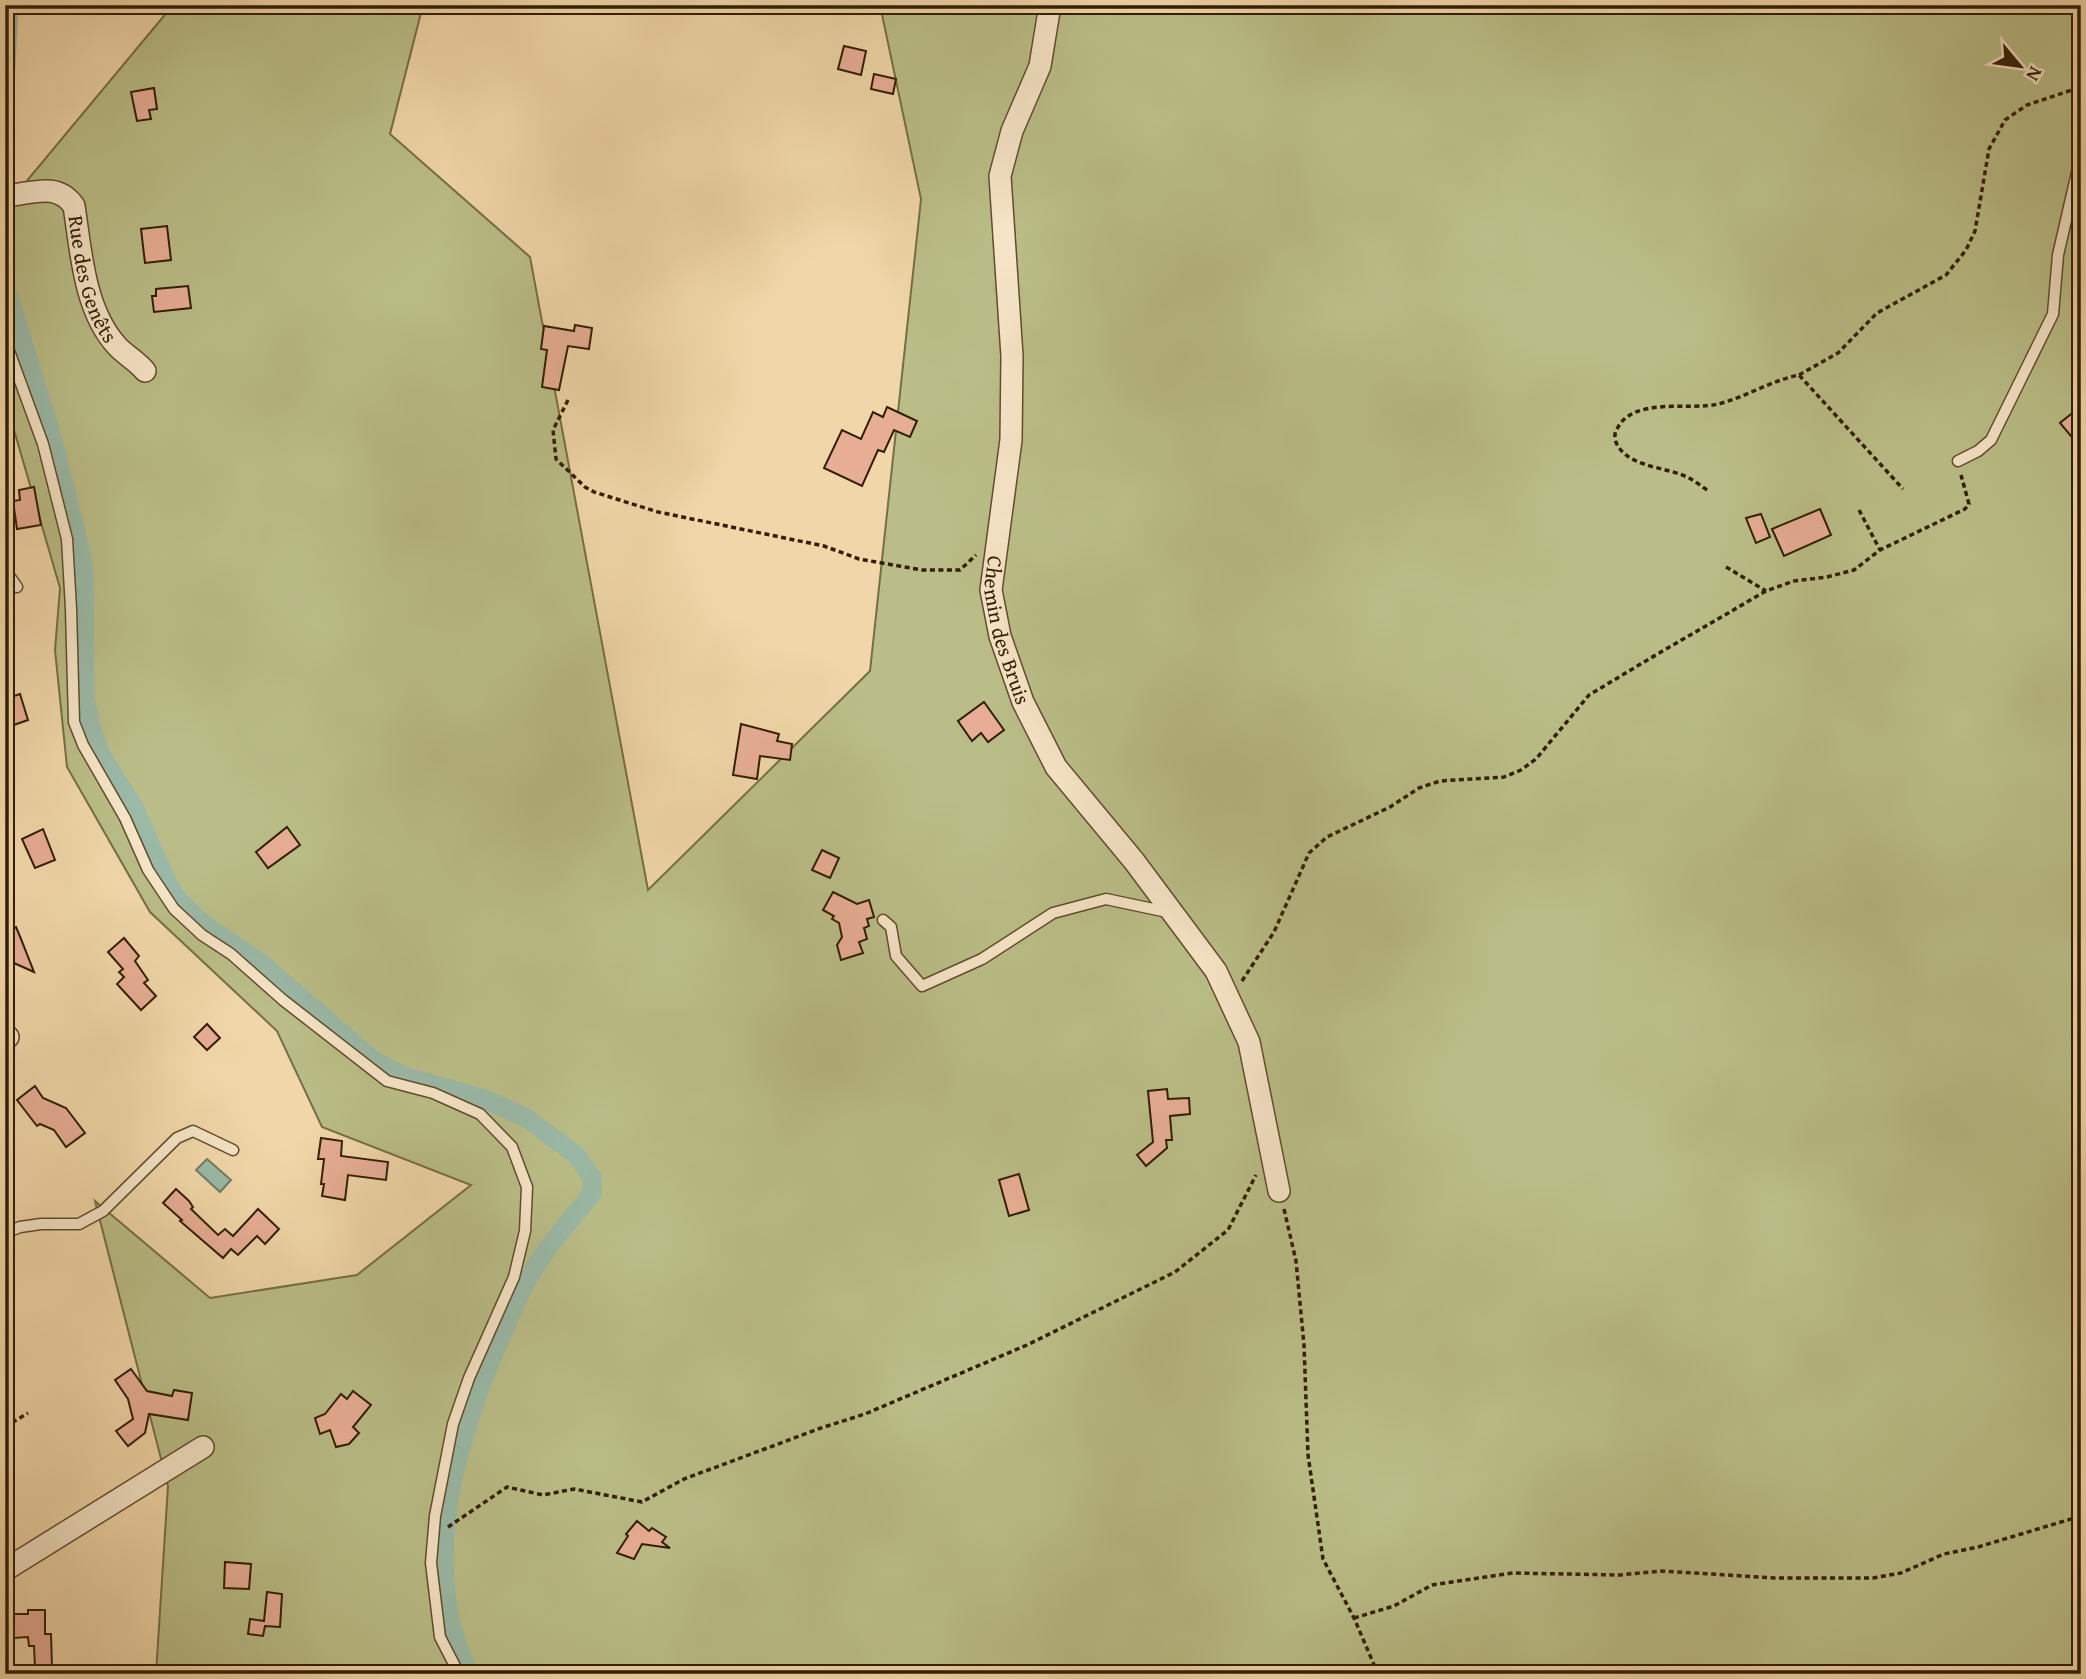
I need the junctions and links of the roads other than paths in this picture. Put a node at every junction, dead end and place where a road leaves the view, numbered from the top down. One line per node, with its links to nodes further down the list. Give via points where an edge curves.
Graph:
1 (1050, 5): 9 (street, Chemin des Bruis, via 1040,66 1012,131 999,176 1012,356 1011,440 991,590 1000,636 1023,702 1056,767)
2 (2081, 155): 6 (lane, via 2058,255 2053,314 1991,440)
3 (7, 196): 5 (street, Rue des Genêts, via 49,191 67,196 74,206 98,317 117,346)
4 (5, 340): 16 (lane, via 43,444 67,539 74,722 148,870 174,909 202,935 387,1081 433,1093 480,1114 512,1147 527,1187 525,1231 514,1277 468,1378 435,1516 431,1563 440,1637)
5 (145, 371)
6 (1958, 461)
7 (5, 570): 8 (lane)
8 (17, 587)
9 (1175, 914): 10 (lane, via 1106,899 1053,913 982,959 922,986 896,956 891,927); 12 (street, Chemin des Bruis, via 1216,971 1249,1042)
10 (883, 920)
11 (233, 1150): 13 (lane, via 193,1131 177,1138 103,1211 79,1224 41,1224)
12 (1279, 1191)
13 (5, 1233)
14 (203, 1447): 15 (street)
15 (5, 1570)
16 (459, 1674)

